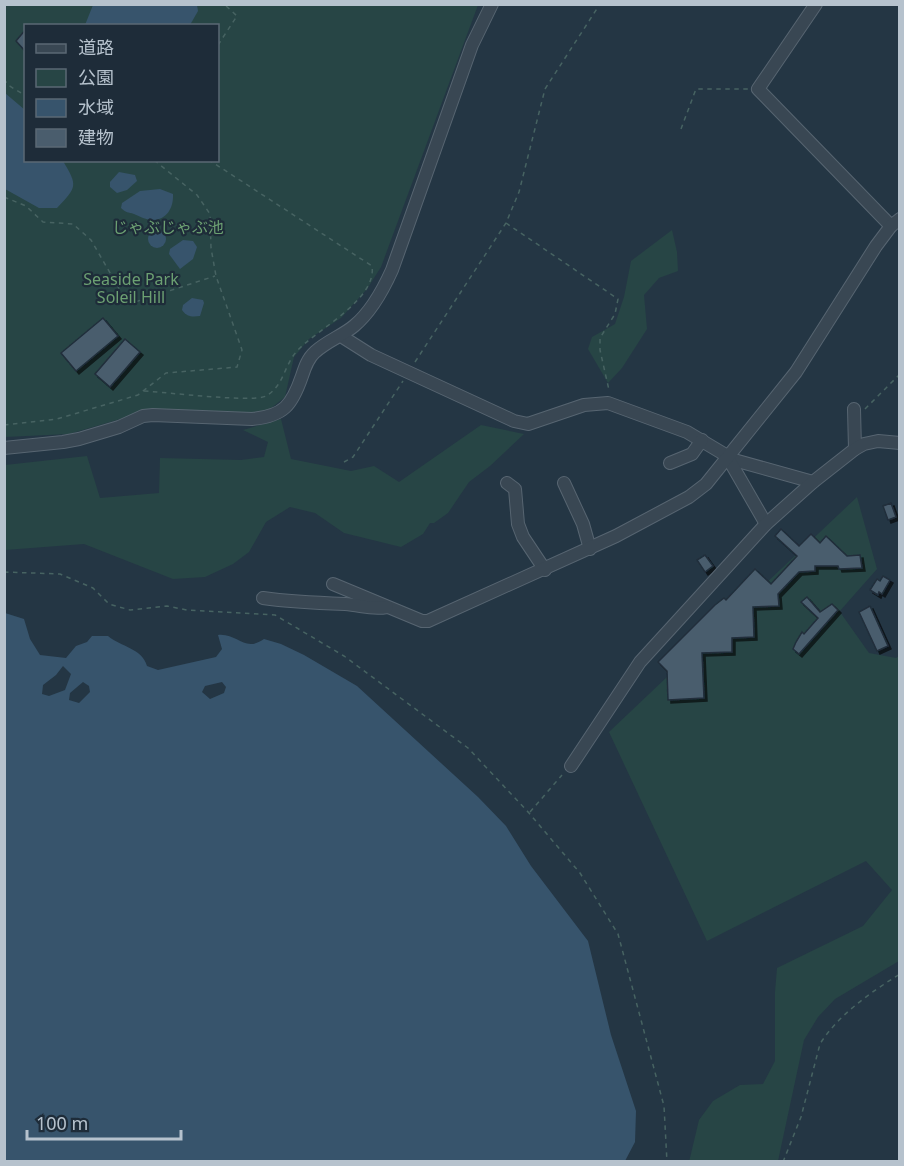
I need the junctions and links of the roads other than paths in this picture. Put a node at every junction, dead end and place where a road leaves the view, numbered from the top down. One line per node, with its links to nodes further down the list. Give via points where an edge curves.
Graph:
1 (492, 4): 4 (street, via 472,45 386,284 355,325)
2 (816, 4): 3 (street, via 758,89)
3 (895, 222): 10 (street, via 870,254 796,372)
4 (341, 336): 6 (street, via 408,373 514,420 528,424 584,405 608,403); 8 (street, via 315,352 292,401 267,418 143,416 79,439)
5 (855, 415): 9 (street)
6 (702, 440): 10 (street); 11 (street, via 692,454)
7 (900, 443): 9 (street, via 878,441)
8 (4, 448)
9 (855, 449): 12 (street)
10 (728, 458): 12 (street); 15 (street); 16 (street, via 689,497)
11 (670, 463)
12 (813, 482): 15 (street)
13 (507, 483): 17 (street, via 515,489 518,524)
14 (564, 483): 16 (street)
15 (766, 524): 21 (street, via 640,662)
16 (590, 549): 17 (street)
17 (545, 570): 20 (street, via 428,621)
18 (333, 584): 20 (street)
19 (264, 598): 20 (street, via 373,609)
20 (388, 607)
21 (571, 766)

